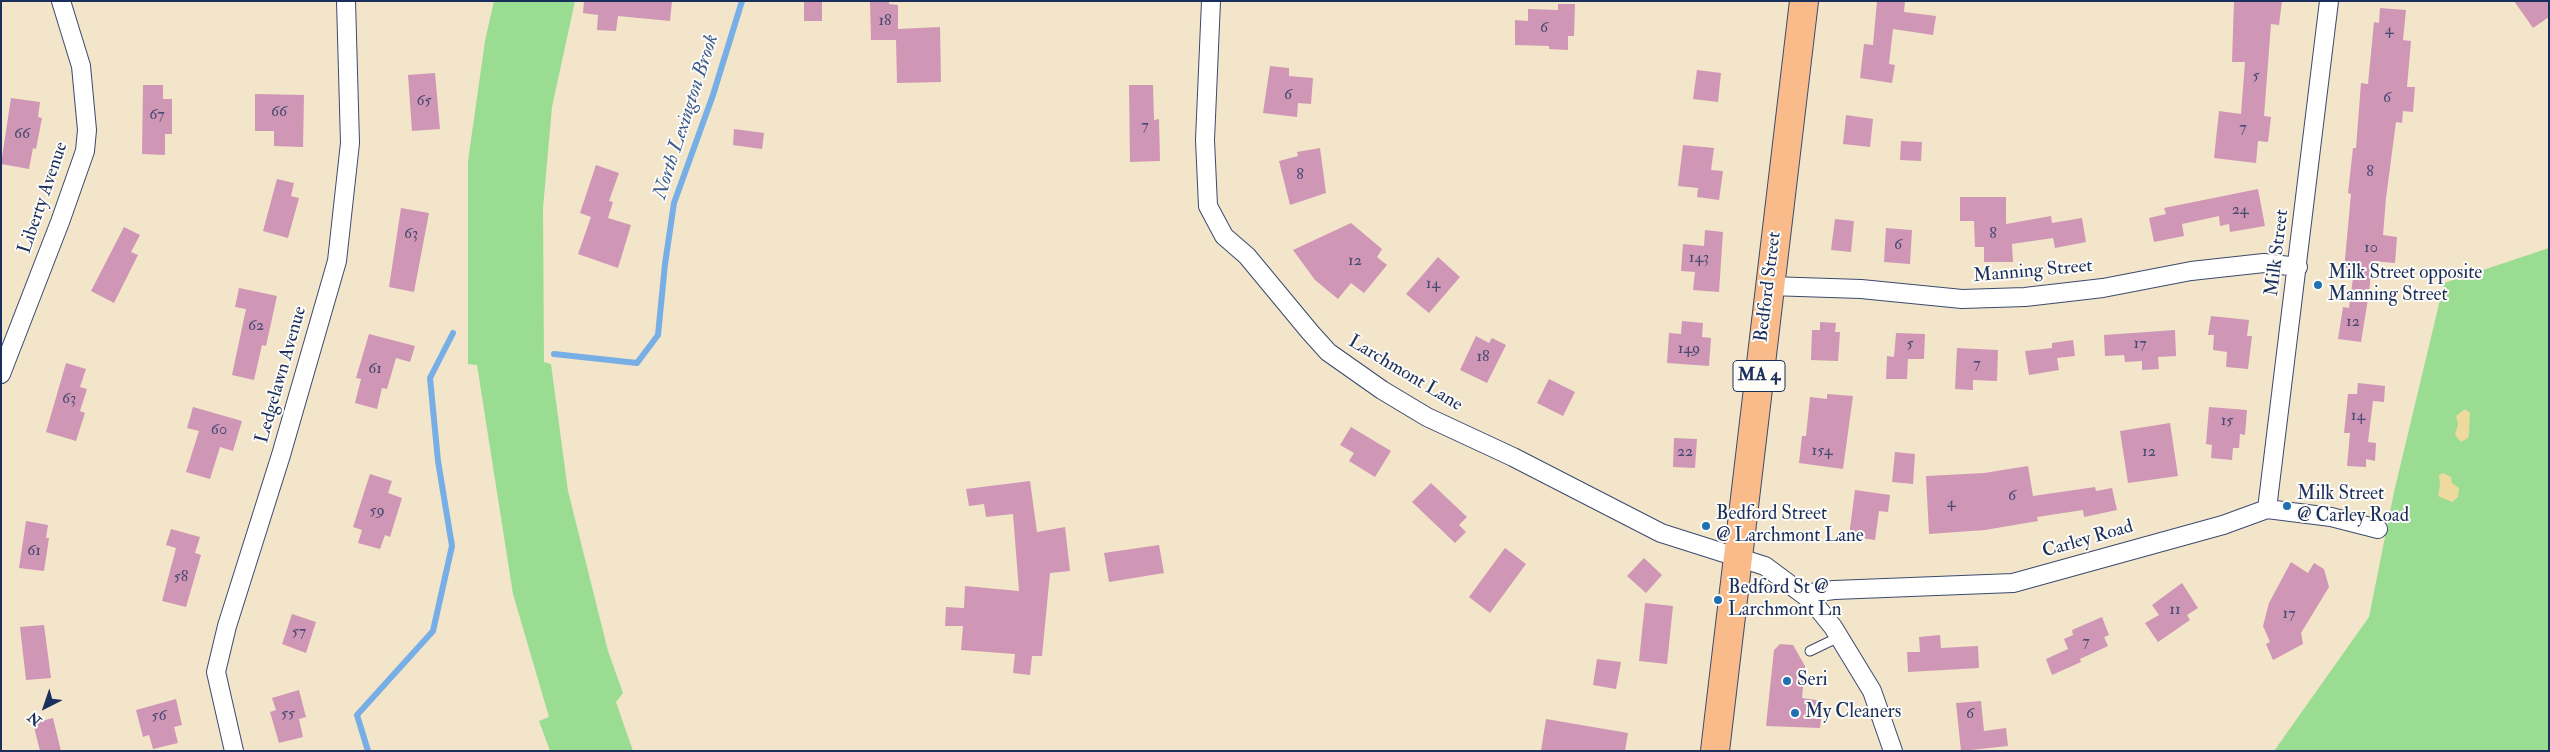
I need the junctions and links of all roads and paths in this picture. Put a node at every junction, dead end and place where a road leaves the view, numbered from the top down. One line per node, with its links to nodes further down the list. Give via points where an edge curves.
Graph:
1 (61, 1): 8 (street, Liberty Avenue, via 83,81 87,130 85,151)
2 (346, 1): 15 (street, Ledgelawn Avenue, via 350,143 337,261 216,672)
3 (1211, 1): 11 (street, Larchmont Lane, via 1205,140 1208,206 1224,236 1246,256 1328,352 1427,417 1661,533)
4 (1804, 1): 7 (main road, Bedford Street / MA 4)
5 (2329, 1): 6 (street, Milk Street)
6 (2298, 267): 7 (street, Manning Street, via 2264,262 2191,271 2103,288 2015,298 1962,299 1861,289); 9 (street, Milk Street)
7 (1769, 286): 11 (main road, Bedford Street / MA 4)
8 (1, 374)
9 (2268, 509): 10 (street, Carley Road, via 2331,517); 12 (street, Carley Road, via 2223,525 2013,583)
10 (2378, 529)
11 (1737, 556): 12 (street, Larchmont Lane, via 1765,566); 16 (main road, Bedford Street / MA 4)
12 (1803, 594): 13 (street, Larchmont Lane)
13 (1839, 637): 14 (lane); 17 (street, Larchmont Lane, via 1872,691)
14 (1810, 651)
15 (234, 751)
16 (1715, 751)
17 (1893, 751)

